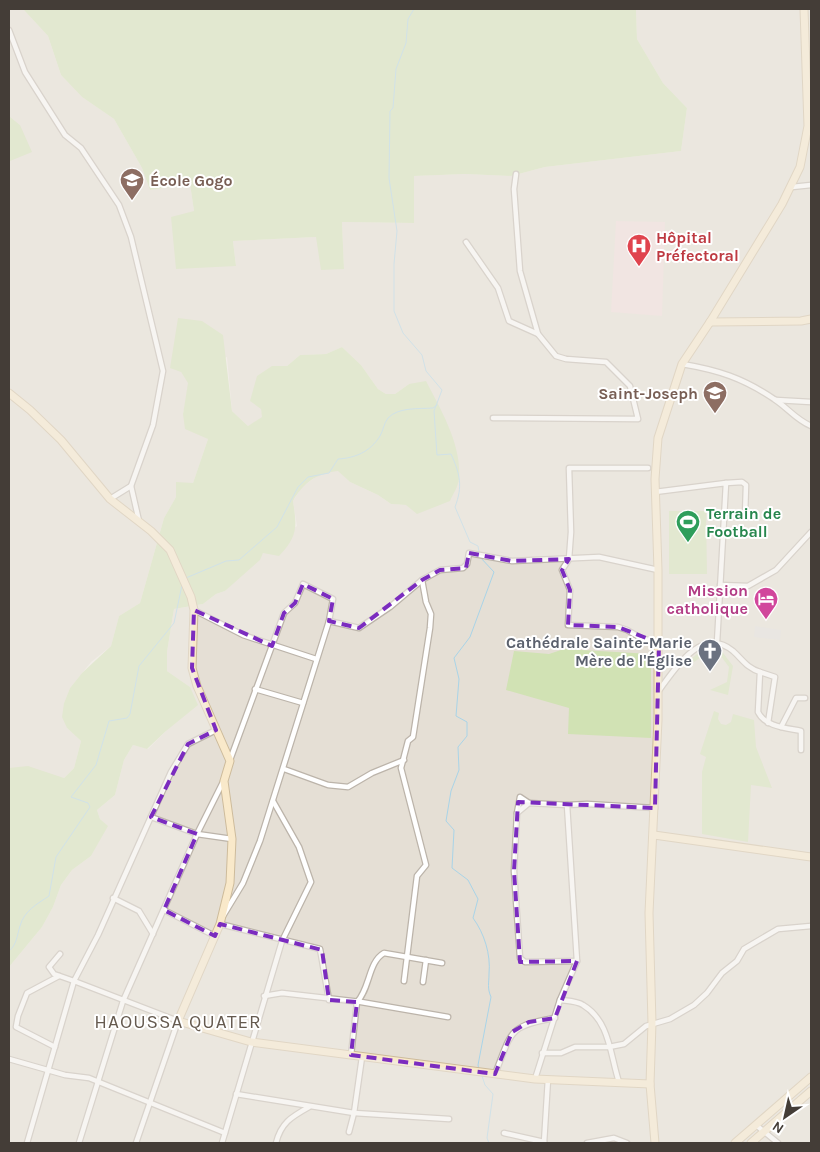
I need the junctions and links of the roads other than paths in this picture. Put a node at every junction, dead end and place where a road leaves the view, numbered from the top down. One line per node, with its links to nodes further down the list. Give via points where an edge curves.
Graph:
1 (804, 9): 5 (street, via 807,140)
2 (9, 30): 18 (street, via 25,72 65,135 81,148 119,205 131,237 163,371 153,424)
3 (516, 174): 9 (street, via 514,189 520,271)
4 (811, 185): 5 (street)
5 (792, 187): 8 (street)
6 (466, 242): 9 (street, via 498,288 509,321)
7 (811, 319): 8 (street)
8 (710, 322): 10 (street)
9 (538, 334): 14 (street, via 556,356 606,362 630,386 638,419)
10 (682, 364): 12 (street, via 736,377); 19 (street, via 658,438)
11 (9, 393): 20 (street, via 61,440)
12 (776, 400): 13 (street); 15 (street, via 797,420)
13 (811, 402)
14 (493, 418)
15 (811, 426)
16 (648, 468): 24 (street, via 569,468)
17 (726, 483): 19 (street); 21 (street, via 742,482 746,486); 27 (street)
18 (131, 486): 20 (street); 22 (street)
19 (655, 492): 25 (street)
20 (110, 499): 22 (street)
21 (745, 516)
22 (139, 522): 28 (street, via 170,550)
23 (811, 532): 27 (street, via 776,570 748,586)
24 (569, 559): 25 (street, via 599,558); 26 (street, via 512,561 469,554 463,568 440,570); 30 (street, via 562,570 570,590 568,625 618,627)
25 (658, 570): 30 (street)
26 (422, 580): 29 (street, via 359,628); 43 (street, via 431,614 430,628 413,737 408,741)
27 (720, 585): 31 (street)
28 (194, 610): 32 (street); 41 (street, via 192,668)
29 (329, 621): 32 (street, via 333,599 303,584 295,603 284,613); 33 (street)
30 (659, 643): 36 (street)
31 (717, 643): 34 (street, via 732,650 750,669); 36 (street, via 694,649)
32 (272, 646): 33 (street); 35 (street)
33 (316, 659): 38 (street)
34 (760, 672): 39 (street, via 758,712); 39 (street, via 775,677)
35 (255, 689): 38 (street); 44 (street)
36 (658, 692): 50 (street)
37 (805, 698): 40 (street, via 796,698)
38 (303, 702): 45 (street)
39 (768, 723): 40 (street)
40 (781, 727): 42 (street, via 801,731)
41 (216, 730): 44 (street); 52 (street, via 188,744 171,772)
42 (801, 750)
43 (404, 760): 45 (street, via 348,787 328,785); 67 (street, via 401,768 426,865 417,876)
44 (230, 761): 46 (street)
45 (284, 768): 47 (street)
46 (224, 781): 53 (street); 55 (street)
47 (273, 801): 58 (street); 65 (street, via 299,847 311,882)
48 (529, 803): 49 (street); 51 (street); 51 (street, via 520,797)
49 (567, 805): 50 (street); 69 (street)
50 (655, 808): 54 (street)
51 (517, 813): 69 (street, via 514,871 520,958 525,962)
52 (151, 817): 53 (street); 59 (street)
53 (197, 834): 55 (street); 60 (street)
54 (654, 835): 56 (street); 83 (street, via 649,913)
55 (232, 839): 57 (street)
56 (811, 857)
57 (231, 879): 58 (street); 61 (street)
58 (243, 884): 61 (street)
59 (113, 898): 63 (street, via 139,911); 73 (street)
60 (164, 910): 63 (street); 64 (street)
61 (222, 921): 64 (street); 65 (street)
62 (811, 926): 83 (street, via 778,929 744,949 737,961 722,972 694,1005 670,1019)
63 (152, 934): 78 (street)
64 (215, 936): 82 (street)
65 (282, 941): 75 (street); 76 (street, via 320,949)
66 (60, 954): 71 (street, via 49,968)
67 (407, 956): 68 (street); 72 (street); 79 (street, via 384,953 378,957)
68 (426, 960): 70 (street); 74 (street)
69 (577, 961): 77 (street)
70 (442, 963)
71 (59, 976): 73 (street); 85 (street, via 27,993 16,1027)
72 (404, 981)
73 (74, 982): 78 (street); 85 (street)
74 (423, 982)
75 (264, 996): 76 (street, via 282,993); 84 (street)
76 (329, 1000): 79 (street)
77 (560, 1000): 81 (street); 86 (street, via 582,1004 600,1020)
78 (123, 1001): 82 (street); 97 (street)
79 (358, 1002): 80 (street); 88 (street)
80 (448, 1017)
81 (555, 1018): 87 (street); 92 (street, via 529,1022 512,1032)
82 (178, 1021): 84 (street); 101 (street)
83 (652, 1023): 86 (street, via 624,1044); 98 (street)
84 (251, 1042): 88 (street); 100 (street)
85 (55, 1047): 91 (street)
86 (609, 1047): 87 (street, via 574,1047 561,1054); 96 (street)
87 (542, 1053): 94 (street)
88 (351, 1055): 89 (street)
89 (362, 1056): 92 (street); 103 (street)
90 (9, 1059): 91 (street)
91 (48, 1070): 97 (street); 111 (street)
92 (495, 1074): 94 (street)
93 (811, 1077): 105 (street)
94 (535, 1079): 95 (street)
95 (548, 1079): 96 (street); 110 (street)
96 (619, 1082): 98 (street)
97 (99, 1083): 101 (street); 112 (street)
98 (650, 1084): 118 (street)
99 (811, 1091): 108 (street)
100 (236, 1094): 102 (street); 106 (street)
101 (150, 1102): 106 (street); 113 (street)
102 (309, 1106): 103 (street); 115 (street, via 279,1130)
103 (354, 1113): 104 (street); 107 (street)
104 (449, 1119)
105 (756, 1125): 108 (street); 119 (street)
106 (225, 1132): 114 (street)
107 (348, 1132)
108 (765, 1132): 120 (street); 121 (street)
109 (504, 1133): 110 (street)
110 (544, 1142)
111 (27, 1143)
112 (79, 1143)
113 (136, 1143)
114 (222, 1143)
115 (276, 1143)
116 (587, 1143): 117 (street, via 614,1138)
117 (628, 1143)
118 (655, 1143)
119 (735, 1143)
120 (752, 1143)
121 (778, 1143)

